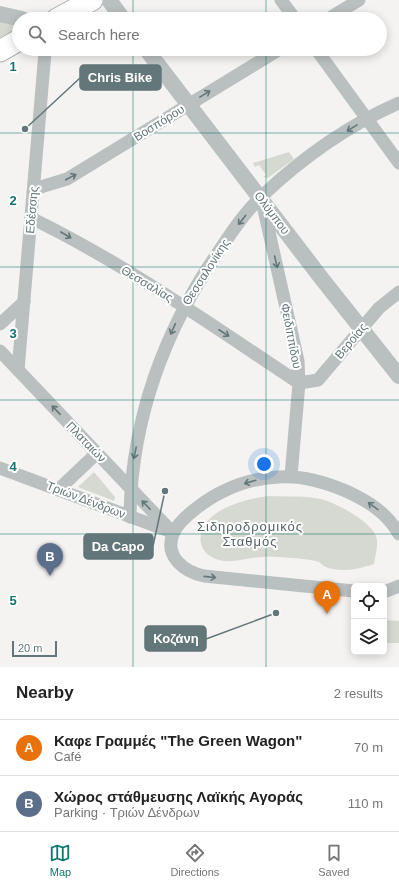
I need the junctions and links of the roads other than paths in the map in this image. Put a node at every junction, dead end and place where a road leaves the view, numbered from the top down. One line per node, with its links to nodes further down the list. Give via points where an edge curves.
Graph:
1 (92, 0): 5 (main road)
2 (109, 0): 6 (street)
3 (281, 0): 7 (street)
4 (359, 0): 8 (street)
5 (70, 12)
6 (118, 12)
7 (290, 12)
8 (339, 12)
9 (0, 14): 10 (street)
10 (12, 17)
11 (12, 44): 12 (main road)
12 (0, 50)
13 (45, 56): 21 (street, Εδέσσης)
14 (151, 56): 18 (street, Ολύμπου)
15 (268, 56): 18 (street, Βοσπόρου, one-way to 15)
16 (321, 56): 19 (street)
17 (399, 103): 19 (street, Θεσσαλονίκης)
18 (189, 104): 21 (street, Βοσπόρου, one-way to 18, via 67,179); 22 (street, Ολύμπου)
19 (367, 119): 20 (street); 22 (street, Θεσσαλονίκης, one-way to 22, via 318,150)
20 (399, 163)
21 (34, 189): 23 (street, Εδέσσης)
22 (261, 197): 26 (street, Θεσσαλονίκης, one-way to 26, via 228,238); 28 (street, Ολύμπου); 32 (street, Φειδιππίδου, one-way to 32, via 293,335)
23 (31, 218): 25 (street, Εδέσσης); 26 (street, Θεσσαλίας, one-way to 26, via 63,234)
24 (399, 292): 28 (street, Βεροίας)
25 (24, 302): 27 (street); 30 (street, Εδέσσης)
26 (184, 307): 32 (street, Θεσσαλίας, one-way to 32); 36 (street, Θεσσαλονίκης, one-way to 36, via 150,387)
27 (0, 324)
28 (362, 328): 31 (street, Ολύμπου); 32 (street, Βεροίας, via 318,380)
29 (0, 352): 30 (street, Πλαταιών)
30 (18, 370): 33 (street, Πλαταιών, one-way to 30)
31 (399, 376)
32 (299, 383): 35 (street, Φειδιππίδου)
33 (96, 453): 36 (street, Πλαταιών); 37 (street)
34 (0, 468): 37 (street, Τριών Δένδρων)
35 (291, 476): 39 (street, one-way to 39, via 255,480 226,489 196,508); 40 (street, one-way to 35, via 384,514 358,496 322,482)
36 (130, 488): 38 (street, Θεσσαλονίκης); 39 (street, Πλαταιών, one-way to 36)
37 (58, 490): 38 (street, Τριών Δένδρων)
38 (130, 517): 39 (street, Τριών Δένδρων)
39 (173, 533): 42 (street, one-way to 42, via 172,553 191,573)
40 (399, 534)
41 (399, 586): 43 (street)
42 (351, 591)
43 (387, 591)

